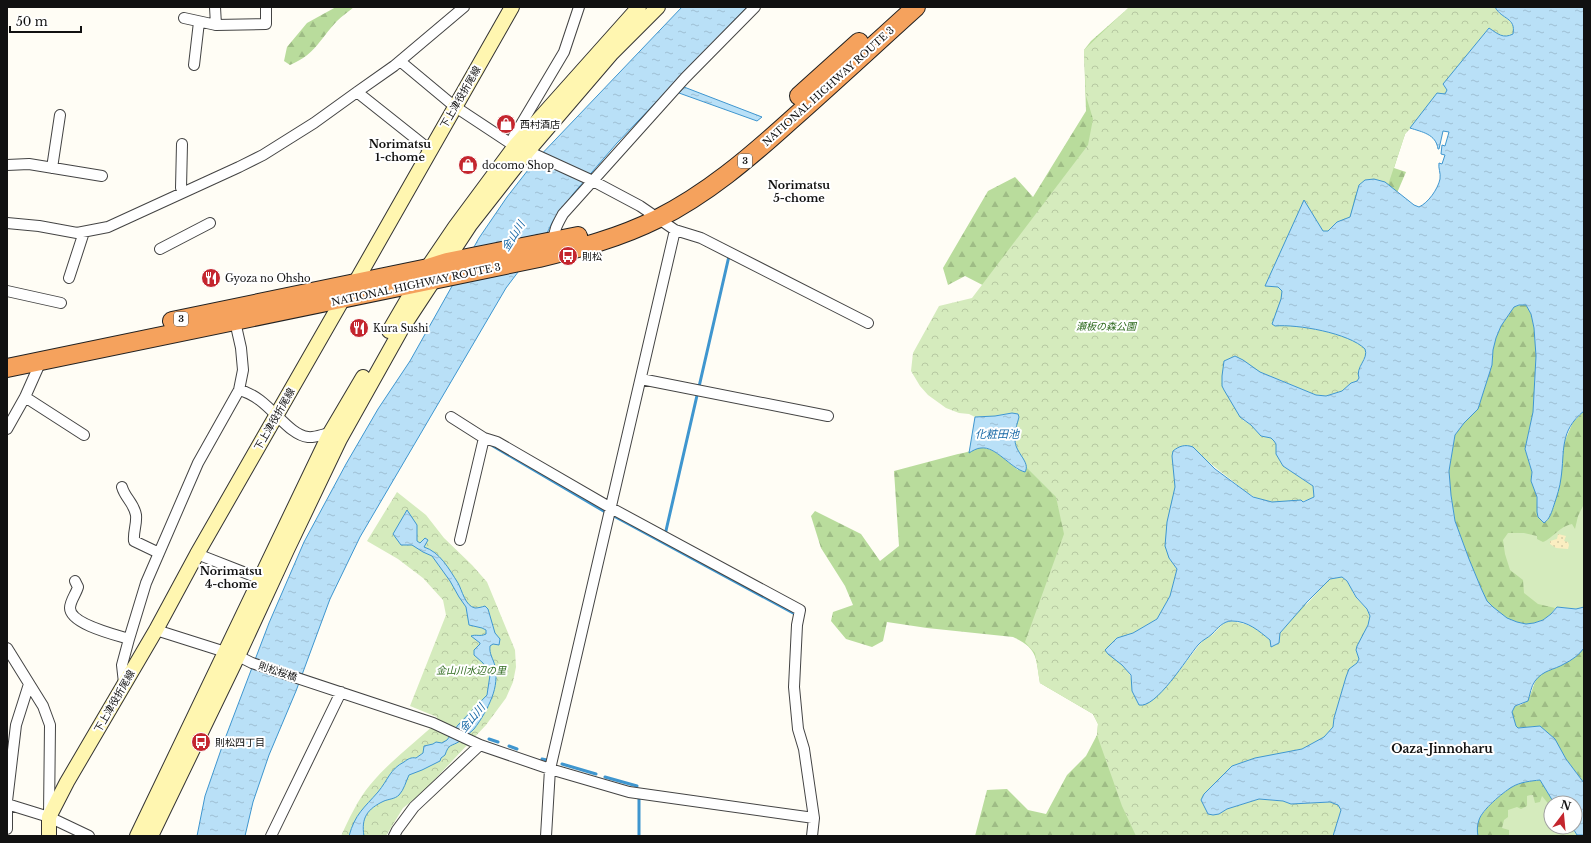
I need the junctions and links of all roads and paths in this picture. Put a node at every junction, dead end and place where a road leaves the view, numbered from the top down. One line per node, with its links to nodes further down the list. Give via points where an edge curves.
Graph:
1 (215, 7): 13 (street)
2 (266, 7): 13 (street, via 266,24)
3 (464, 7): 14 (street)
4 (512, 7): 17 (street, 下上津役折尾線)
5 (579, 7): 20 (street, via 564,52)
6 (639, 7): 20 (street)
7 (658, 7): 20 (street)
8 (755, 7): 25 (street, via 685,78)
9 (898, 7): 27 (highway, NATIONAL HIGHWAY ROUTE 3 / 3, via 748,144)
10 (916, 7): 27 (highway, NATIONAL HIGHWAY ROUTE 3 / 3, via 740,165 700,194)
11 (184, 18): 12 (street)
12 (198, 22): 13 (street); 15 (street)
13 (216, 25)
14 (400, 61): 16 (street); 17 (street)
15 (194, 65)
16 (357, 92): 21 (street); 31 (street, via 314,123 262,155 108,227)
17 (454, 106): 20 (street); 21 (street, 下上津役折尾線)
18 (60, 115): 23 (street)
19 (182, 144): 26 (street)
20 (518, 146): 25 (street); 34 (street, via 470,225); 35 (street, via 455,227)
21 (430, 150): 37 (street, 下上津役折尾線)
22 (7, 164): 23 (street)
23 (52, 168): 24 (street)
24 (102, 176)
25 (593, 181): 27 (street); 32 (street, via 563,214 556,225)
26 (181, 188)
27 (654, 215): 30 (street); 32 (highway, NATIONAL HIGHWAY ROUTE 3 / 3); 34 (highway, NATIONAL HIGHWAY ROUTE 3 / 3, via 622,235 593,245 539,258)
28 (7, 223): 31 (street)
29 (210, 223): 33 (street)
30 (675, 230): 42 (street, via 701,238); 46 (street)
31 (84, 232): 36 (street)
32 (552, 242): 34 (highway, NATIONAL HIGHWAY ROUTE 3 / 3, via 464,259)
33 (160, 249)
34 (451, 268): 35 (highway, NATIONAL HIGHWAY ROUTE 3 / 3)
35 (426, 277): 37 (highway, NATIONAL HIGHWAY ROUTE 3 / 3); 39 (highway, NATIONAL HIGHWAY ROUTE 3 / 3); 53 (street); 66 (street)
36 (69, 278)
37 (355, 283): 39 (street, 下上津役折尾線); 41 (highway, NATIONAL HIGHWAY ROUTE 3 / 3)
38 (7, 290): 40 (street)
39 (343, 299): 41 (highway, NATIONAL HIGHWAY ROUTE 3 / 3); 49 (street, 下上津役折尾線)
40 (61, 303)
41 (234, 315): 43 (highway, NATIONAL HIGHWAY ROUTE 3 / 3); 44 (highway, NATIONAL HIGHWAY ROUTE 3 / 3); 47 (street, via 243,370)
42 (868, 323)
43 (7, 355)
44 (42, 361): 45 (highway, NATIONAL HIGHWAY ROUTE 3 / 3); 48 (street)
45 (7, 368)
46 (641, 379): 50 (street); 57 (street)
47 (239, 390): 49 (street, via 249,392); 59 (street, via 198,463)
48 (25, 397): 52 (street); 54 (street)
49 (276, 414): 53 (street, via 302,435 308,437); 60 (street, 下上津役折尾線)
50 (828, 416)
51 (451, 417): 55 (street)
52 (7, 429)
53 (330, 433): 61 (street)
54 (84, 435)
55 (484, 438): 57 (street, via 497,442); 58 (street)
56 (122, 487): 59 (street, via 132,502 136,515 134,541)
57 (611, 508): 71 (street); 76 (street, via 800,610 794,687 798,729 804,749)
58 (460, 540)
59 (159, 553): 64 (street, via 146,583)
60 (197, 554): 61 (street); 63 (street, 下上津役折尾線)
61 (260, 579): 66 (street)
62 (75, 581): 64 (street, via 78,587 70,608 72,614 89,627)
63 (156, 630): 66 (street, 則松桜橋); 67 (street, 下上津役折尾線)
64 (129, 639): 67 (street, via 122,665)
65 (7, 648): 68 (street)
66 (232, 654): 69 (street, 則松桜橋); 80 (street); 81 (street)
67 (124, 683): 75 (street, 下上津役折尾線)
68 (29, 684): 72 (street, via 16,725); 75 (street, via 43,706 50,725)
69 (341, 692): 70 (street, 則松桜橋, via 437,725); 82 (street)
70 (480, 745): 71 (street, 則松桜橋); 83 (street, via 414,807)
71 (550, 769): 76 (street, 則松桜橋, via 630,792); 84 (street)
72 (7, 801)
73 (7, 804): 75 (street)
74 (7, 810): 77 (street)
75 (49, 817): 78 (street, 下上津役折尾線); 79 (street)
76 (814, 818): 85 (street)
77 (7, 829)
78 (49, 836)
79 (89, 836)
80 (137, 836)
81 (151, 836)
82 (271, 836)
83 (394, 836)
84 (546, 836)
85 (812, 836)

